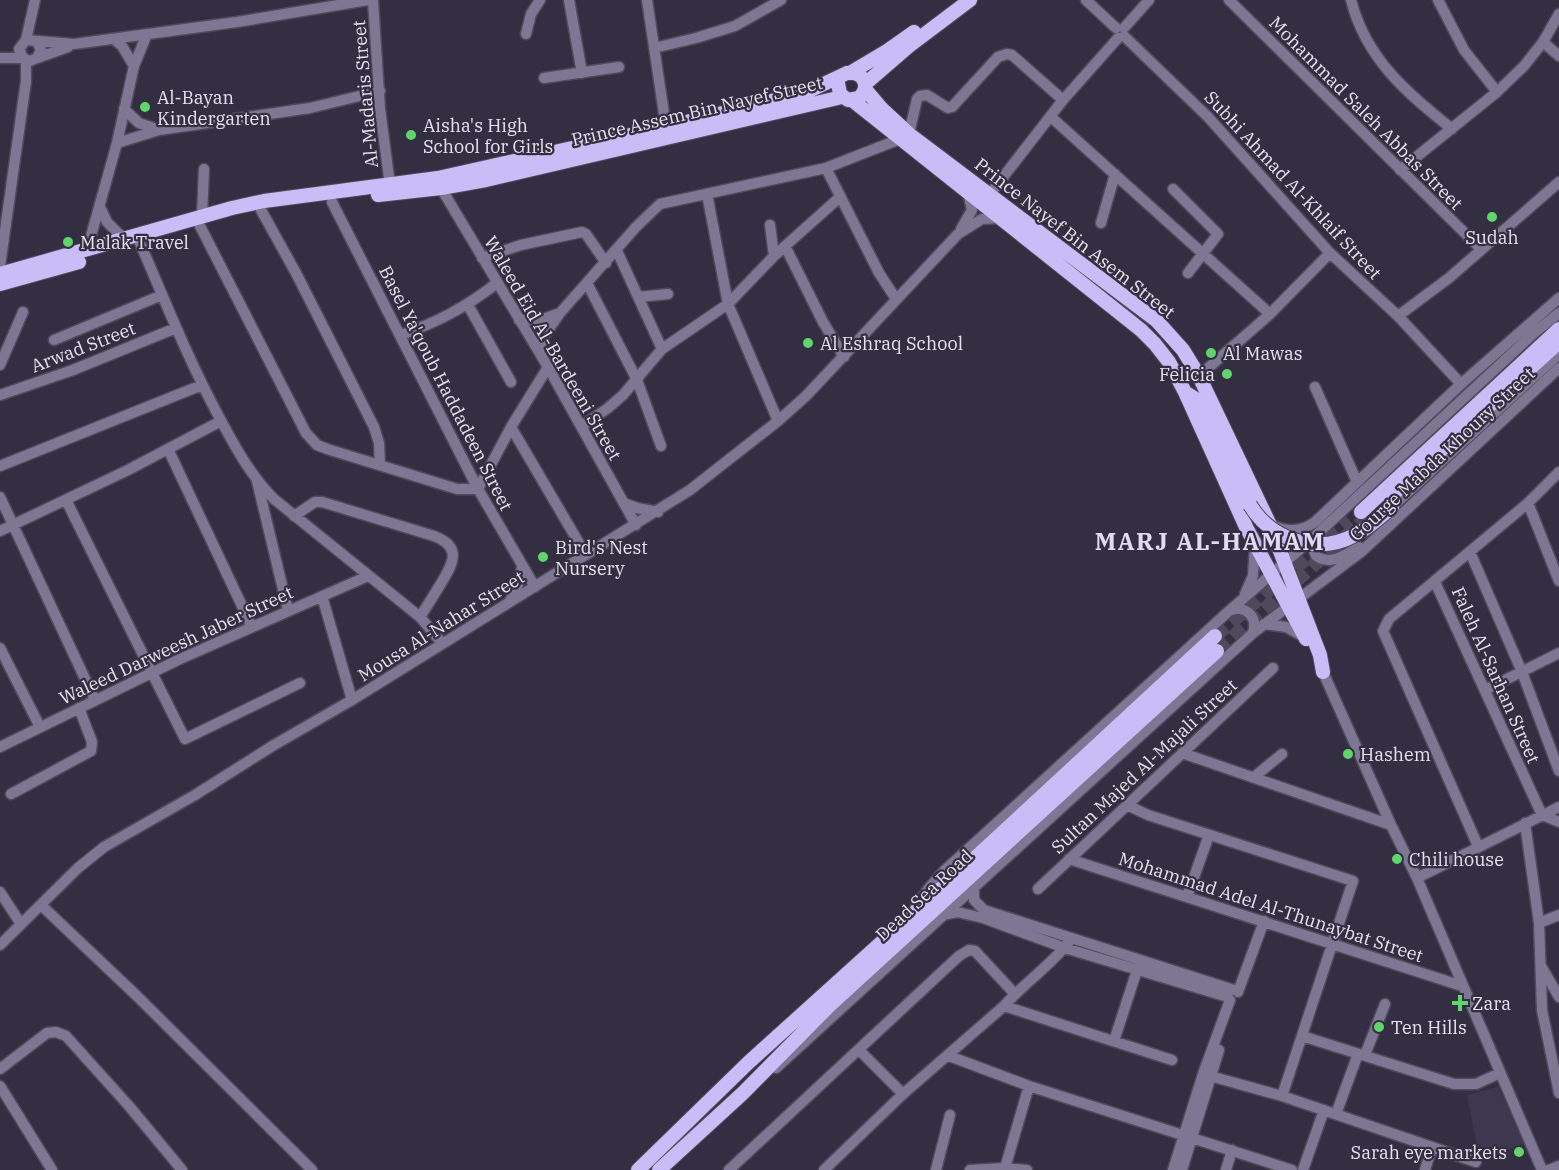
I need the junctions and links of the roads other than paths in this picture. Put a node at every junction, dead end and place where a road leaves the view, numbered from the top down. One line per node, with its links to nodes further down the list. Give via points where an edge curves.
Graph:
1 (368, 0): 17 (street)
2 (373, 0): 33 (street, Al-Madaris Street)
3 (540, 0): 18 (street)
4 (569, 0): 29 (street)
5 (647, 0): 23 (street)
6 (781, 0): 23 (street, via 735,26)
7 (956, 0): 31 (main road, Prince Assem Bin Nayef Street)
8 (970, 0): 32 (main road, via 909,46)
9 (1086, 0): 16 (street, Subhi Ahmad Al-Khlaif Street)
10 (1149, 0): 16 (street)
11 (1229, 0): 45 (street, Mohammad Saleh Abbas Street)
12 (1351, 0): 39 (street, via 1368,42 1397,82)
13 (1438, 0): 34 (street, via 1464,50)
14 (35, 4): 20 (street)
15 (1559, 14): 21 (street)
16 (1120, 32): 35 (street); 71 (street, Subhi Ahmad Al-Khlaif Street, via 1228,139)
17 (147, 34): 19 (street); 27 (street)
18 (525, 34)
19 (114, 39): 22 (street); 27 (street)
20 (29, 42): 22 (street); 24 (street); 26 (street, via 41,50); 26 (street, via 19,52)
21 (1543, 42): 25 (street); 34 (street)
22 (74, 44): 26 (street)
23 (654, 48): 38 (street)
24 (0, 56): 26 (street)
25 (1559, 56)
26 (31, 59): 62 (street)
27 (134, 66): 36 (street)
28 (619, 67): 29 (street)
29 (582, 73): 30 (street)
30 (544, 78)
31 (844, 86): 32 (main road, Prince Nayef Bin Asem Street, via 861,76); 32 (main road, via 861,97); 38 (main road, Prince Assem Bin Nayef Street, via 811,90); 41 (main road, Prince Nayef Bin Asem Street); 49 (main road, Prince Assem Bin Nayef Street, via 830,98)
32 (865, 86): 41 (main road, Prince Nayef Bin Asem Street)
33 (380, 91): 40 (street, via 310,108); 48 (street, Al-Madaris Street)
34 (1497, 92): 39 (street)
35 (1063, 100): 37 (street); 41 (street, via 1012,55 1003,54 952,107 927,95 920,96)
36 (124, 109): 40 (street, via 139,123); 42 (street)
37 (1051, 117): 46 (street); 53 (street)
38 (666, 127): 48 (main road, Prince Assem Bin Nayef Street, via 438,178)
39 (1452, 129): 45 (street)
40 (159, 130): 42 (street)
41 (904, 136): 43 (street); 51 (main road, Prince Nayef Bin Asem Street); 53 (main road, Prince Nayef Bin Asem Street)
42 (117, 143): 56 (street)
43 (826, 168): 52 (street); 54 (street)
44 (204, 169): 59 (street)
45 (1400, 170): 67 (street, Mohammad Saleh Abbas Street)
46 (1115, 174): 60 (street); 70 (street)
47 (1559, 182): 67 (street)
48 (390, 184): 59 (main road, Prince Assem Bin Nayef Street, via 264,201)
49 (441, 188): 55 (main road, Prince Assem Bin Nayef Street); 73 (street, Waleed Eid Al-Bardeeni Street)
50 (1173, 189): 70 (street, via 1218,234)
51 (968, 192): 58 (main road, Prince Nayef Bin Asem Street); 63 (street, Mousa Al-Nahar Street, via 972,210)
52 (707, 194): 69 (street, via 660,204); 86 (street)
53 (990, 194): 108 (main road, Prince Nayef Bin Asem Street, via 1157,321 1183,350)
54 (840, 197): 66 (street); 85 (street)
55 (332, 202): 57 (main road, Prince Assem Bin Nayef Street); 97 (street, Basel Ya'qoub Haddadeen Street)
56 (100, 207): 64 (street, via 107,222); 68 (street)
57 (261, 210): 59 (main road, Prince Assem Bin Nayef Street); 122 (street, via 374,427)
58 (1001, 218): 63 (street, Mousa Al-Nahar Street, via 982,219); 114 (main road, Prince Nayef Bin Asem Street, via 1141,330 1169,362)
59 (200, 220): 64 (main road, Prince Assem Bin Nayef Street); 65 (main road, Prince Assem Bin Nayef Street); 122 (street, via 310,439 327,449)
60 (1101, 223)
61 (770, 225): 72 (street)
62 (3, 230): 75 (street)
63 (958, 234): 85 (street, Mousa Al-Nahar Street)
64 (124, 238): 68 (main road, Prince Assem Bin Nayef Street)
65 (140, 243): 80 (main road, Prince Assem Bin Nayef Street); 82 (street)
66 (785, 246): 72 (street); 103 (street)
67 (1481, 249): 93 (street)
68 (87, 250): 77 (main road, Prince Assem Bin Nayef Street)
69 (616, 251): 74 (street); 83 (street)
70 (1204, 253): 76 (street); 92 (street)
71 (1330, 253): 92 (street); 93 (street, Subhi Ahmad Al-Khlaif Street)
72 (774, 256): 86 (street)
73 (482, 258): 74 (street, via 520,245 582,232); 78 (street, Waleed Eid Al-Bardeeni Street)
74 (606, 263): 79 (street)
75 (0, 266)
76 (1188, 273)
77 (0, 274)
78 (497, 283): 87 (street); 94 (street, Waleed Eid Al-Bardeeni Street)
79 (587, 283): 90 (street); 109 (street)
80 (0, 284)
81 (668, 294): 83 (street)
82 (162, 295): 95 (street); 98 (street)
83 (639, 297): 100 (street)
84 (1559, 298): 88 (street)
85 (896, 299): 103 (street, Mousa Al-Nahar Street)
86 (728, 304): 100 (street); 117 (street)
87 (468, 305): 97 (street, via 432,325); 110 (street)
88 (1544, 311): 105 (street); 111 (street)
89 (23, 312): 104 (street)
90 (560, 313): 94 (street, via 543,320); 101 (street, via 544,336)
91 (1559, 313): 105 (street)
92 (1270, 314): 108 (street)
93 (1398, 316): 111 (street, Subhi Ahmad Al-Khlaif Street)
94 (519, 320): 101 (street, Waleed Eid Al-Bardeeni Street)
95 (176, 328): 112 (street); 115 (street, Arwad Street)
96 (1559, 329): 99 (main road, via 1365,515)
97 (401, 335): 127 (street, Basel Ya'qoub Haddadeen Street)
98 (54, 340)
99 (1559, 342)
100 (662, 349): 109 (street)
101 (539, 352): 106 (street, Waleed Eid Al-Bardeeni Street)
102 (1559, 354): 133 (street)
103 (844, 357): 117 (street, Mousa Al-Nahar Street)
104 (0, 365)
105 (1498, 366): 141 (street)
106 (548, 367): 118 (street, Waleed Eid Al-Bardeeni Street); 119 (street)
107 (1559, 369): 132 (street, Gourge Mabda Khoury Street)
108 (1199, 376): 138 (main road, Prince Nayef Bin Asem Street)
109 (637, 380): 118 (street); 120 (street)
110 (511, 382)
111 (1461, 384): 126 (street)
112 (202, 385): 116 (street); 123 (street)
113 (1315, 387): 126 (street)
114 (1185, 392): 133 (main road, bridge, via 1204,408 1250,505 1276,533 1299,543 1341,542 1358,534); 142 (main road, Prince Nayef Bin Asem Street)
115 (0, 395)
116 (221, 421): 121 (street); 125 (street)
117 (778, 421): 134 (street, Mousa Al-Nahar Street)
118 (582, 426): 130 (street, Waleed Eid Al-Bardeeni Street)
119 (511, 427): 127 (street); 144 (street)
120 (661, 446)
121 (168, 449): 129 (street); 163 (street)
122 (380, 465): 127 (street, via 457,489)
123 (0, 466)
124 (1559, 472): 131 (street)
125 (257, 481): 135 (street); 158 (street)
126 (1358, 482): 138 (street, via 1310,526 1289,531)
127 (478, 489): 146 (street, Basel Ya'qoub Haddadeen Street)
128 (0, 497): 136 (street)
129 (66, 500): 136 (street); 174 (street)
130 (623, 502): 134 (street); 137 (street, Waleed Eid Al-Bardeeni Street); 140 (street, via 624,518)
131 (1528, 502): 143 (street); 150 (street)
132 (1412, 506): 141 (street, via 1359,546 1331,560 1316,556); 152 (street, Gourge Mabda Khoury Street)
133 (1392, 507)
134 (658, 512): 137 (street, Mousa Al-Nahar Street)
135 (294, 516): 149 (street); 160 (street, via 315,502 322,502 445,541 452,549 452,565)
136 (13, 525): 139 (street); 177 (street)
137 (636, 525): 140 (street, Mousa Al-Nahar Street)
138 (1270, 525): 145 (main road, Prince Nayef Bin Asem Street)
139 (0, 531)
140 (617, 536): 144 (street, Mousa Al-Nahar Street)
141 (1313, 538): 145 (street)
142 (1255, 546): 148 (main road, Prince Nayef Bin Asem Street); 156 (street, via 1253,576)
143 (1470, 552): 151 (street); 173 (street)
144 (586, 555): 147 (street, Mousa Al-Nahar Street)
145 (1285, 563): 148 (street); 157 (main road, Prince Nayef Bin Asem Street)
146 (522, 566): 147 (street, via 531,573); 153 (street, Basel Ya'qoub Haddadeen Street); 155 (street)
147 (554, 575): 153 (street, Mousa Al-Nahar Street)
148 (1272, 575): 156 (street); 157 (main road, Prince Nayef Bin Asem Street)
149 (368, 576): 154 (street, Waleed Darweesh Jaber Street); 160 (street)
150 (1559, 581)
151 (1435, 582): 176 (street, Faleh Al-Sarhan Street); 194 (street, via 1386,622 1383,636)
152 (1321, 583): 157 (street, Gourge Mabda Khoury Street); 161 (street, via 1311,597)
153 (535, 587): 155 (street, Mousa Al-Nahar Street)
154 (322, 596): 158 (street, Waleed Darweesh Jaber Street); 178 (street)
155 (509, 602): 167 (street, Mousa Al-Nahar Street)
156 (1239, 602): 159 (street)
157 (1294, 602): 161 (main road, Prince Nayef Bin Asem Street); 162 (street, Dead Sea Road); 166 (main road, Prince Nayef Bin Asem Street)
158 (288, 610): 163 (street, Waleed Darweesh Jaber Street)
159 (1229, 611): 164 (street, via 1237,608 1248,612 1254,621); 202 (street, via 944,872)
160 (420, 617): 167 (street)
161 (1305, 617): 172 (main road, Prince Nayef Bin Asem Street)
162 (1263, 624): 164 (street, Dead Sea Road); 166 (street, via 1286,627)
163 (252, 627): 174 (street, Waleed Darweesh Jaber Street)
164 (1253, 633): 197 (street, Dead Sea Road)
165 (1215, 636): 202 (main road)
166 (1305, 638): 172 (main road, Prince Nayef Bin Asem Street)
167 (442, 643): 178 (street, Mousa Al-Nahar Street)
168 (0, 648): 180 (street)
169 (1217, 651): 247 (main road, Dead Sea Road, via 839,997)
170 (1559, 653): 173 (street)
171 (1273, 668): 182 (street, Sultan Majed Al-Majali Street)
172 (1323, 672): 192 (street)
173 (1522, 672): 176 (street); 184 (street)
174 (152, 673): 175 (street, via 185,739); 177 (street, Waleed Darweesh Jaber Street)
175 (300, 683)
176 (1485, 690): 189 (street, Faleh Al-Sarhan Street)
177 (95, 700): 179 (street, Waleed Darweesh Jaber Street)
178 (352, 700): 201 (street, Mousa Al-Nahar Street, via 104,847)
179 (78, 708): 180 (street, Waleed Darweesh Jaber Street); 186 (street, via 92,742 91,751)
180 (40, 727): 181 (street, Waleed Darweesh Jaber Street)
181 (0, 747)
182 (1182, 753): 185 (street); 187 (street, Sultan Majed Al-Majali Street)
183 (1282, 754): 185 (street)
184 (1559, 771)
185 (1254, 777): 192 (street)
186 (11, 794)
187 (1127, 805): 193 (street); 195 (street, Sultan Majed Al-Majali Street)
188 (1559, 807): 189 (street)
189 (1542, 815): 190 (street); 191 (street)
190 (1559, 822)
191 (1525, 823): 194 (street); 206 (street)
192 (1391, 825): 196 (street)
193 (1209, 836): 200 (street); 210 (street, via 1353,881)
194 (1478, 846): 196 (street)
195 (1069, 859): 198 (street, Sultan Majed Al-Majali Street); 200 (street, Mohammad Adel Al-Thunaybat Street)
196 (1417, 878): 214 (street)
197 (974, 886): 203 (street, Dead Sea Road); 208 (street, via 974,900 984,910)
198 (1038, 889)
199 (0, 892): 207 (street)
200 (1187, 897): 205 (street, Mohammad Adel Al-Thunaybat Street)
201 (41, 905): 207 (street, Mousa Al-Nahar Street); 245 (street)
202 (911, 915): 246 (main road, via 749,1062)
203 (943, 915): 211 (street, via 964,913); 248 (street, Dead Sea Road)
204 (1559, 915): 206 (street)
205 (1264, 921): 210 (street, Mohammad Adel Al-Thunaybat Street); 216 (street)
206 (1539, 923): 212 (street)
207 (21, 924): 209 (street, Mousa Al-Nahar Street)
208 (1072, 938): 211 (street); 213 (street)
209 (0, 945)
210 (1334, 945): 214 (street, Mohammad Adel Al-Thunaybat Street); 220 (street)
211 (1065, 948): 213 (street); 215 (street)
212 (1539, 963): 217 (street); 231 (street, via 1542,1010)
213 (1138, 966): 216 (street); 221 (street)
214 (1462, 986): 227 (street)
215 (1015, 994): 219 (street); 222 (street, via 987,962 969,950)
216 (1232, 996): 228 (street)
217 (1559, 998)
218 (1385, 1004): 223 (street)
219 (1004, 1006): 221 (street); 224 (street)
220 (1302, 1036): 223 (street); 233 (street)
221 (1114, 1041): 225 (street)
222 (859, 1050): 232 (street); 249 (street)
223 (1362, 1054): 227 (street, via 1454,1084 1476,1084); 235 (street)
224 (949, 1056): 230 (street); 232 (street)
225 (1172, 1060)
226 (0, 1069): 244 (street, via 46,1033 66,1036)
227 (1500, 1073): 260 (street)
228 (1207, 1075): 233 (street); 237 (street)
229 (0, 1086): 242 (street)
230 (1029, 1086): 237 (street); 243 (street)
231 (1559, 1093)
232 (903, 1094): 250 (street)
233 (1282, 1096): 234 (street)
234 (1324, 1110): 235 (street); 258 (street)
235 (1336, 1114): 238 (street)
236 (950, 1115): 251 (street)
237 (1188, 1136): 239 (street); 254 (street); 255 (street)
238 (1432, 1148): 240 (street); 259 (street)
239 (1232, 1150): 256 (street); 257 (street)
240 (1476, 1162)
241 (1559, 1166): 261 (street)
242 (48, 1167)
243 (1005, 1168): 252 (street); 253 (street)
244 (182, 1170)
245 (312, 1170)
246 (638, 1170)
247 (659, 1170)
248 (666, 1170)
249 (729, 1170)
250 (824, 1170)
251 (936, 1170)
252 (970, 1170)
253 (1027, 1170)
254 (1173, 1170)
255 (1182, 1170)
256 (1226, 1170)
257 (1292, 1170)
258 (1303, 1170)
259 (1425, 1170)
260 (1542, 1170)
261 (1549, 1170)

